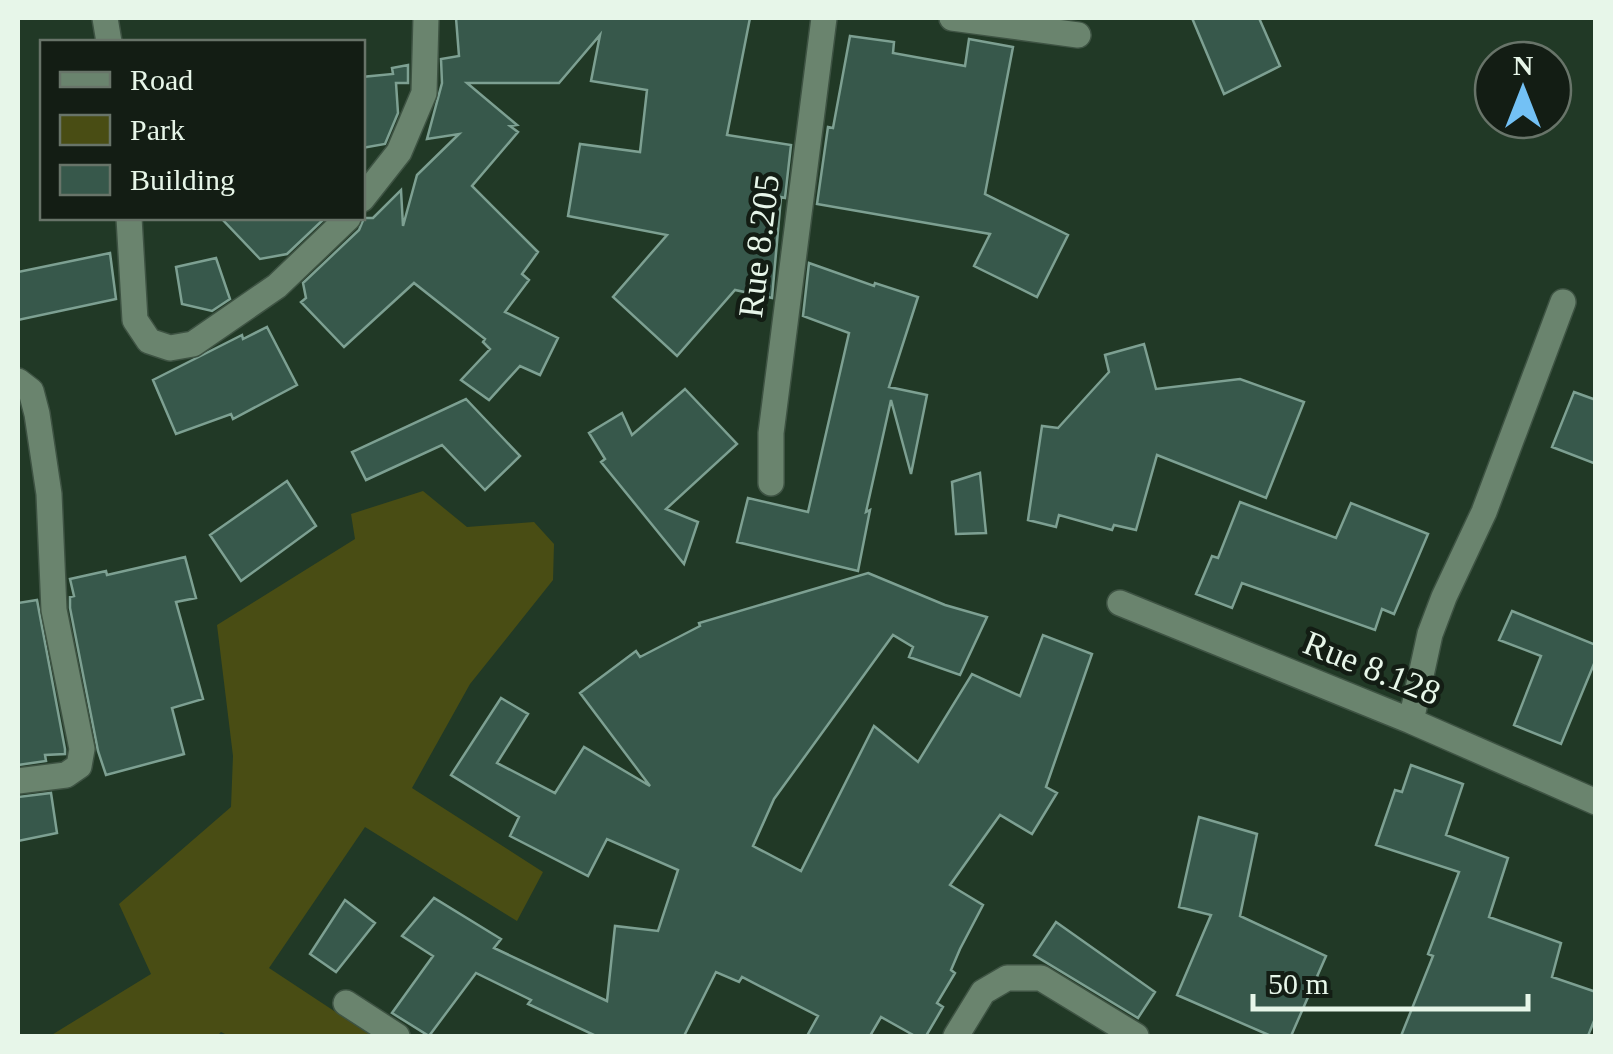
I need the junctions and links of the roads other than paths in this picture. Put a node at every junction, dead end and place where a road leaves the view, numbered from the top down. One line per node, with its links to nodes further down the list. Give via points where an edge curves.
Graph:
1 (426, 18): 5 (street, via 424,93 399,152)
2 (824, 18): 10 (street, Rue 8.205, via 771,432)
3 (952, 18): 4 (street)
4 (1078, 34)
5 (365, 195)
6 (128, 220): 7 (street, via 135,320 149,341 170,348 194,344 277,286)
7 (346, 220)
8 (1562, 302): 12 (street, via 1484,512 1430,634)
9 (18, 380): 13 (street, via 31,390 37,414 49,494 54,610 82,749 80,766 66,775)
10 (771, 483)
11 (1120, 603): 12 (street, Rue 8.128)
12 (1411, 721): 14 (street, Rue 8.128)
13 (18, 781)
14 (1596, 802)
15 (346, 1003): 16 (street)
16 (398, 1036)
17 (956, 1036): 18 (street, via 983,992 1006,978 1042,978)
18 (1136, 1036)

